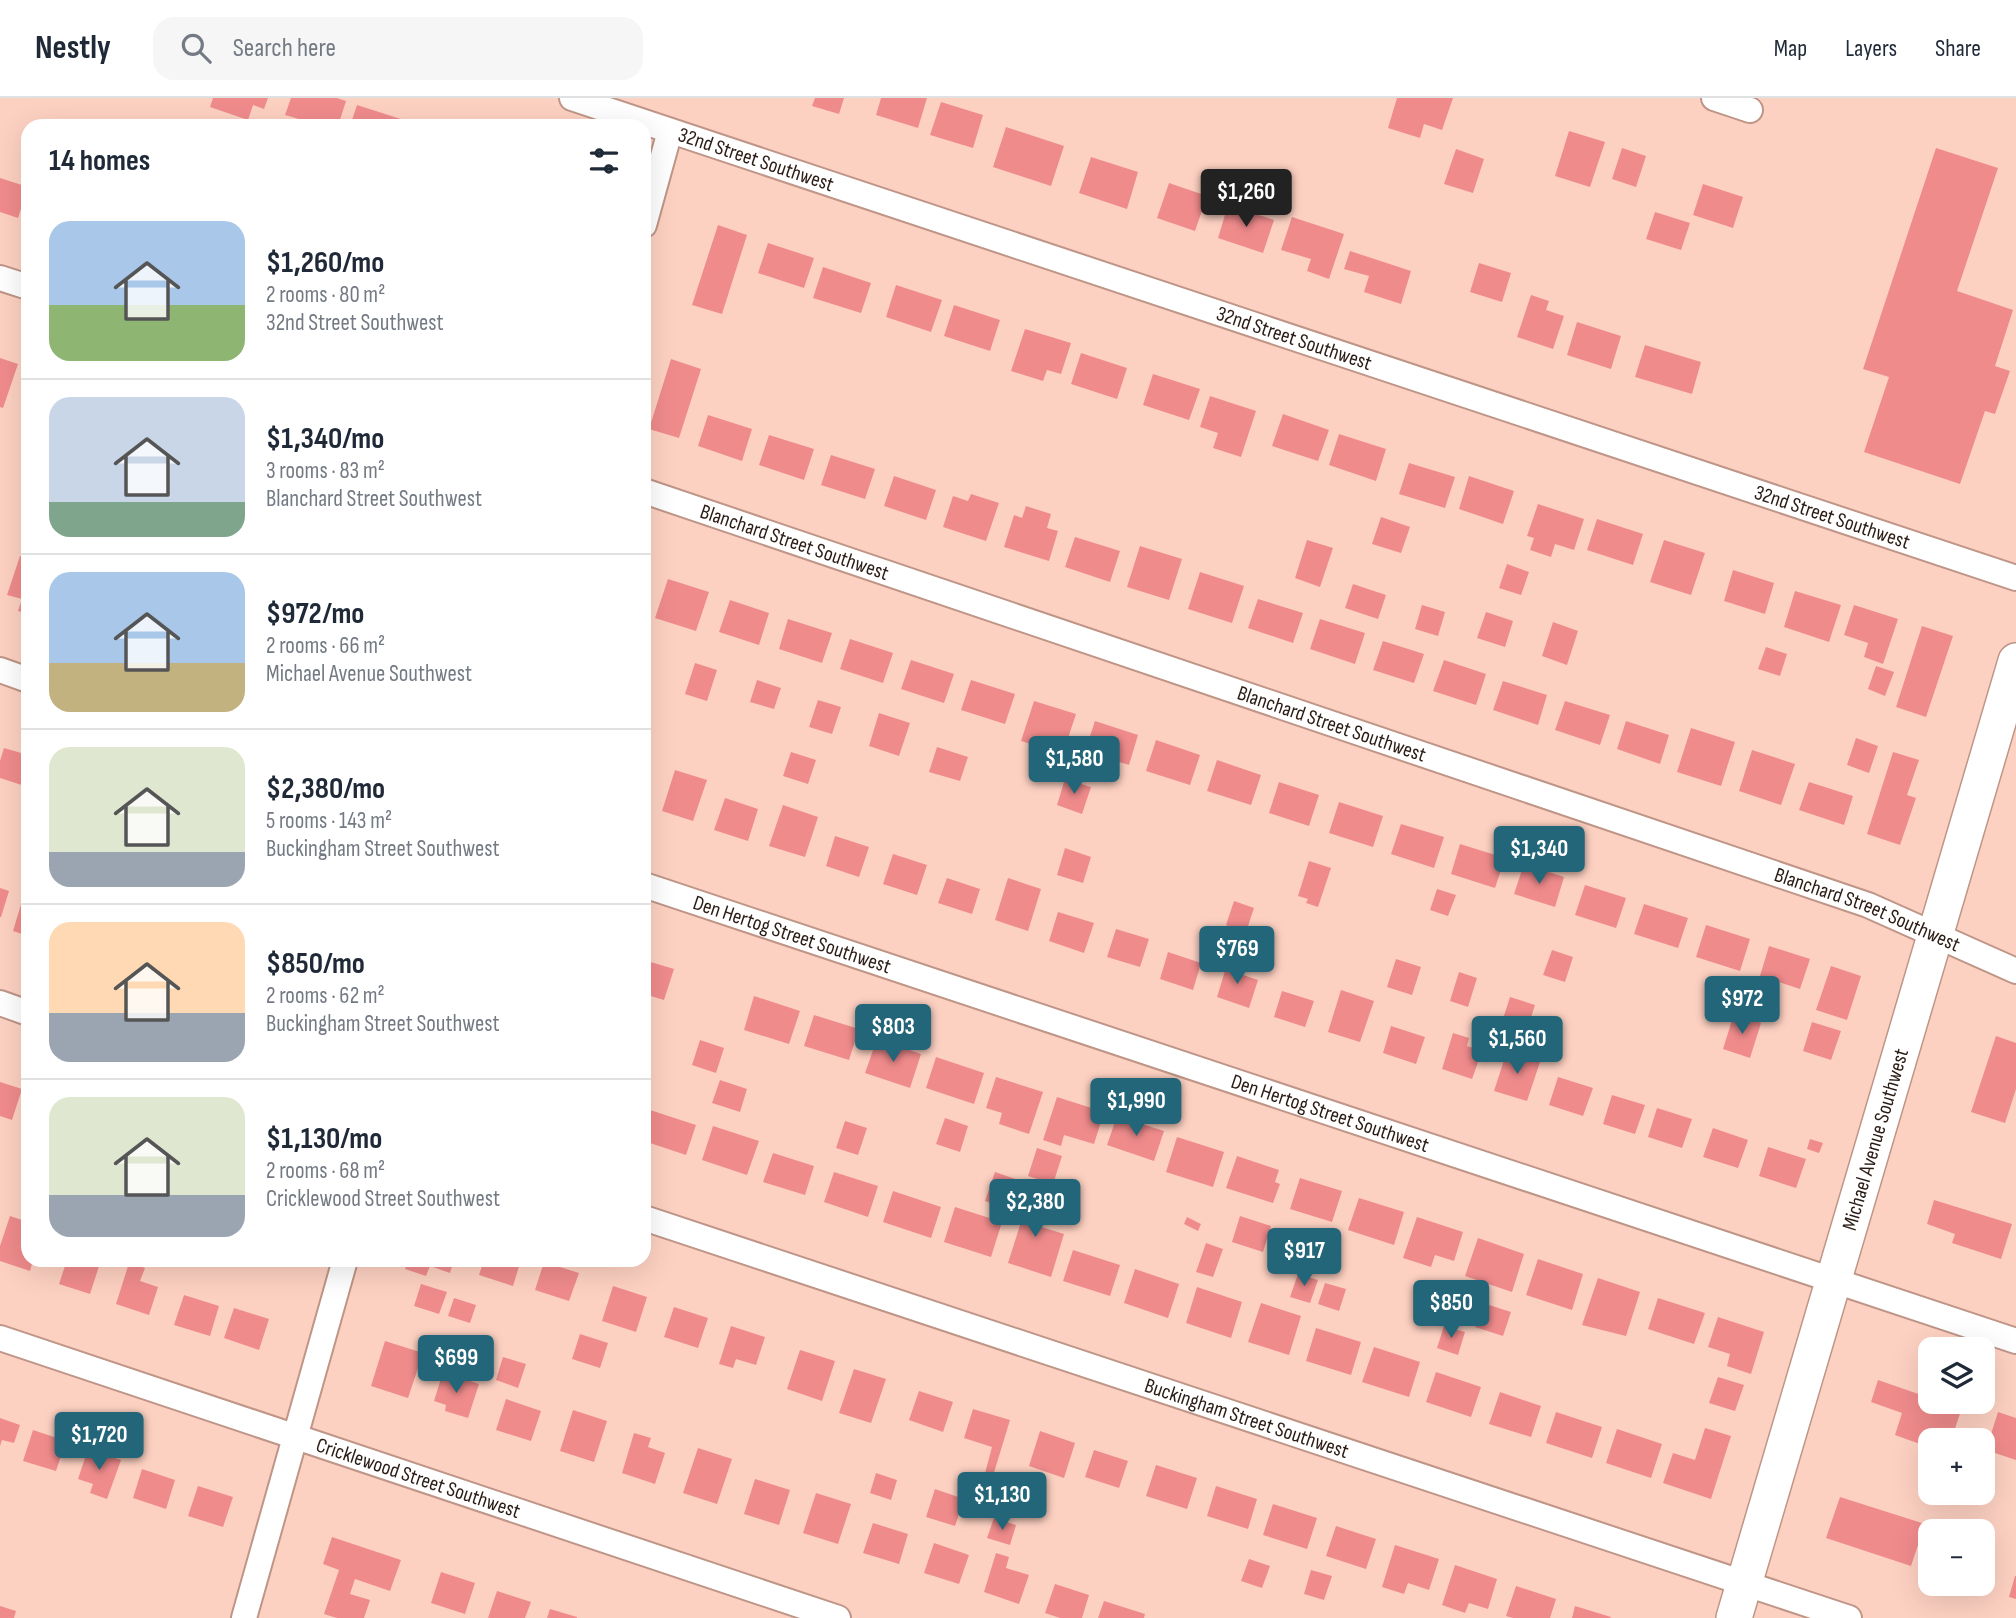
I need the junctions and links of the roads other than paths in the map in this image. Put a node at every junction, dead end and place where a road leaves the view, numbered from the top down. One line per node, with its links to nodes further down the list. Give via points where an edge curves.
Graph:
1 (572, 98): 4 (street, 32nd Street Southwest)
2 (1714, 98): 3 (street)
3 (1751, 110)
4 (634, 119)
5 (651, 125): 6 (street, 32nd Street Southwest)
6 (670, 131): 7 (street); 11 (street, 32nd Street Southwest)
7 (651, 200)
8 (0, 278): 9 (street)
9 (21, 285)
10 (651, 493): 16 (street, Blanchard Street Southwest, via 1855,900)
11 (2016, 578)
12 (2016, 661): 16 (street, Michael Avenue Southwest)
13 (0, 670): 14 (street)
14 (21, 678)
15 (651, 887): 22 (street, Den Hertog Street Southwest)
16 (1934, 935): 17 (street, Blanchard Street Southwest); 22 (street, Michael Avenue Southwest)
17 (2016, 971)
18 (0, 1003): 19 (street)
19 (21, 1010)
20 (651, 1220): 26 (street, Buckingham Street Southwest)
21 (343, 1267): 25 (street)
22 (1834, 1280): 24 (street, Den Hertog Street Southwest); 26 (street, Michael Avenue Southwest)
23 (0, 1338): 25 (street, Cricklewood Street Southwest)
24 (2016, 1341)
25 (296, 1436): 27 (street); 28 (street, Cricklewood Street Southwest)
26 (1744, 1583): 29 (street, Michael Avenue Southwest); 30 (street, Buckingham Street Southwest)
27 (244, 1618)
28 (838, 1618)
29 (1734, 1618)
30 (1849, 1618)

